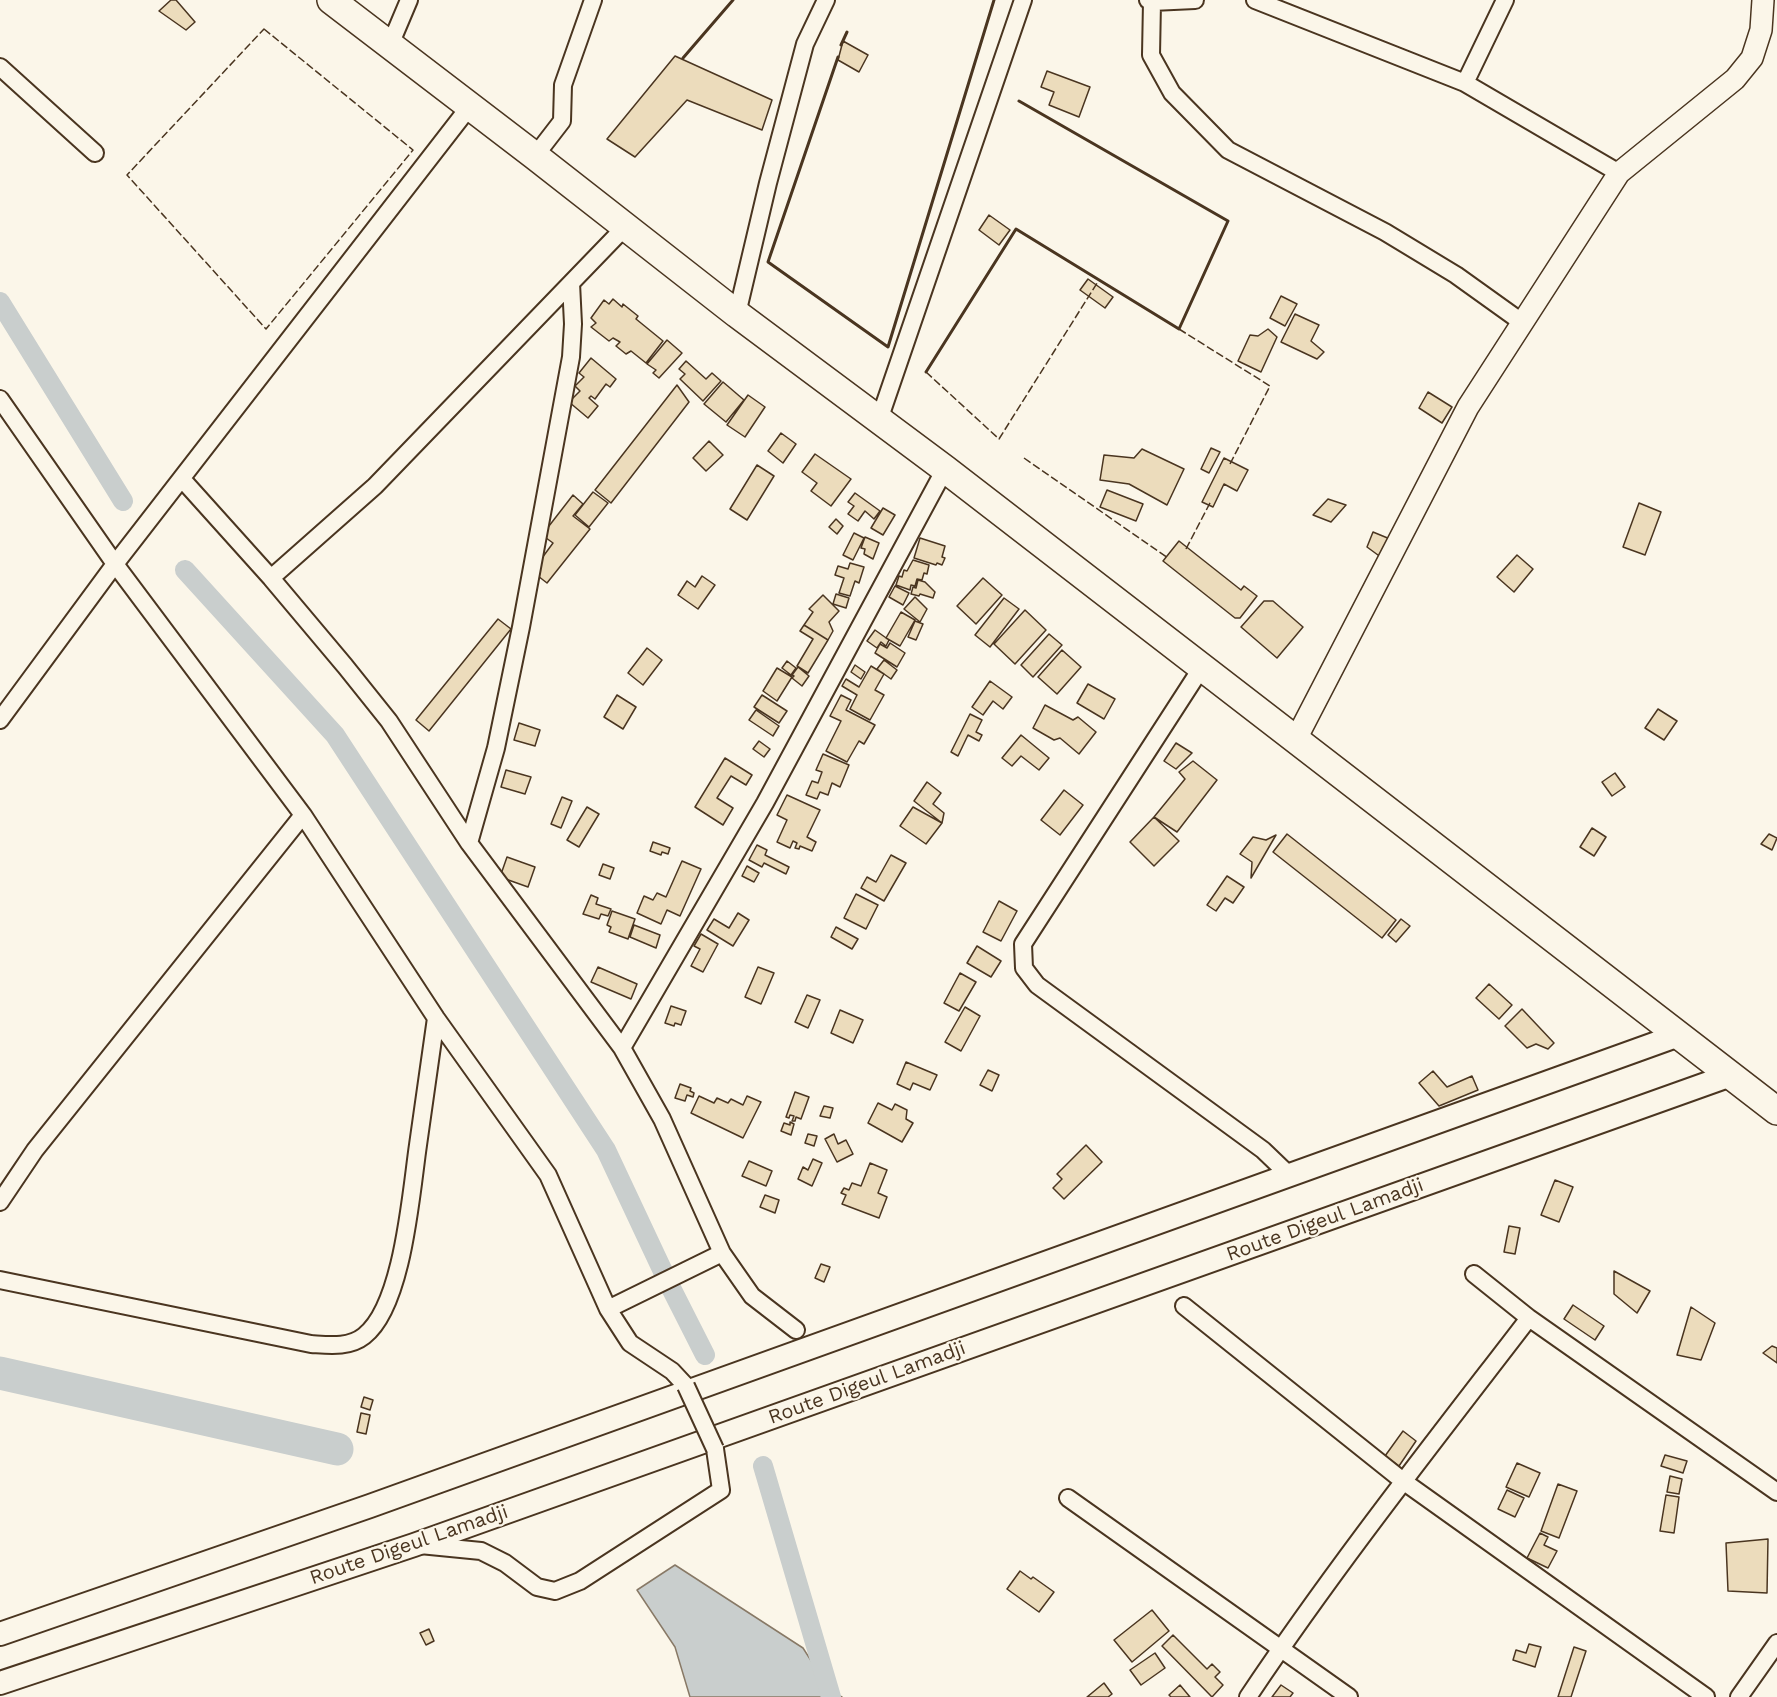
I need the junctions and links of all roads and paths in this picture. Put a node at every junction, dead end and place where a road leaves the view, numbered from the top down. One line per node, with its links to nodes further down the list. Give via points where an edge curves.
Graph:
1 (331, 0): 11 (highway)
2 (409, 0): 11 (street)
3 (593, 0): 16 (street, via 563,85 562,121)
4 (826, 0): 20 (street, via 805,44)
5 (1023, 0): 23 (street)
6 (1195, 0): 10 (street)
7 (1255, 0): 13 (street)
8 (1505, 0): 13 (street)
9 (1763, 0): 17 (street, via 1761,30 1747,65)
10 (1150, 1): 21 (street, via 1151,55 1172,93 1228,150 1385,232 1456,275)
11 (390, 45): 14 (highway)
12 (0, 67): 15 (street)
13 (1465, 83): 17 (street)
14 (470, 106): 16 (highway); 25 (street)
15 (95, 153)
16 (536, 156): 18 (highway)
17 (1619, 173): 21 (street)
18 (626, 226): 19 (street); 20 (highway)
19 (571, 283): 27 (street, via 375,486); 32 (street, via 573,324 567,381 496,748)
20 (737, 314): 23 (highway)
21 (1523, 323): 30 (street, via 1468,407)
22 (0, 399): 26 (street)
23 (879, 420): 24 (highway)
24 (945, 470): 28 (highway); 35 (street, via 765,803)
25 (182, 479): 26 (street); 27 (street)
26 (115, 564): 29 (street); 31 (street)
27 (271, 578): 32 (street, via 389,721)
28 (1202, 667): 30 (highway); 38 (street, via 1023,944 1024,968 1037,985 1263,1150)
29 (0, 720)
30 (1295, 741): 34 (highway)
31 (303, 815): 33 (street); 39 (street, via 35,1150)
32 (469, 843): 35 (street)
33 (436, 1018): 42 (street, via 404,1238 383,1311 363,1337 341,1345 311,1344); 44 (street, via 548,1175)
34 (1679, 1035): 36 (highway); 38 (main road)
35 (622, 1048): 40 (street, via 662,1119)
36 (1731, 1075): 37 (highway); 50 (main road, Route Digeul Lamadji)
37 (1777, 1111)
38 (1289, 1175): 51 (main road, via 370,1506)
39 (0, 1202)
40 (722, 1253): 44 (street); 46 (street, via 752,1296)
41 (1474, 1274): 45 (street)
42 (0, 1280)
43 (1184, 1306): 47 (street)
44 (608, 1309): 50 (street, bridge, via 630,1343 672,1371 686,1386 715,1449 721,1490 580,1581 555,1592 537,1587 481,1551)
45 (1529, 1318): 47 (street); 48 (street)
46 (796, 1330)
47 (1403, 1481): 53 (street); 57 (street)
48 (1777, 1492)
49 (1068, 1498): 53 (street)
50 (414, 1545): 54 (main road, Route Digeul Lamadji)
51 (0, 1634)
52 (1777, 1643): 58 (street)
53 (1280, 1649): 55 (street); 56 (street)
54 (0, 1683)
55 (1248, 1697)
56 (1349, 1697)
57 (1706, 1697)
58 (1739, 1697)

